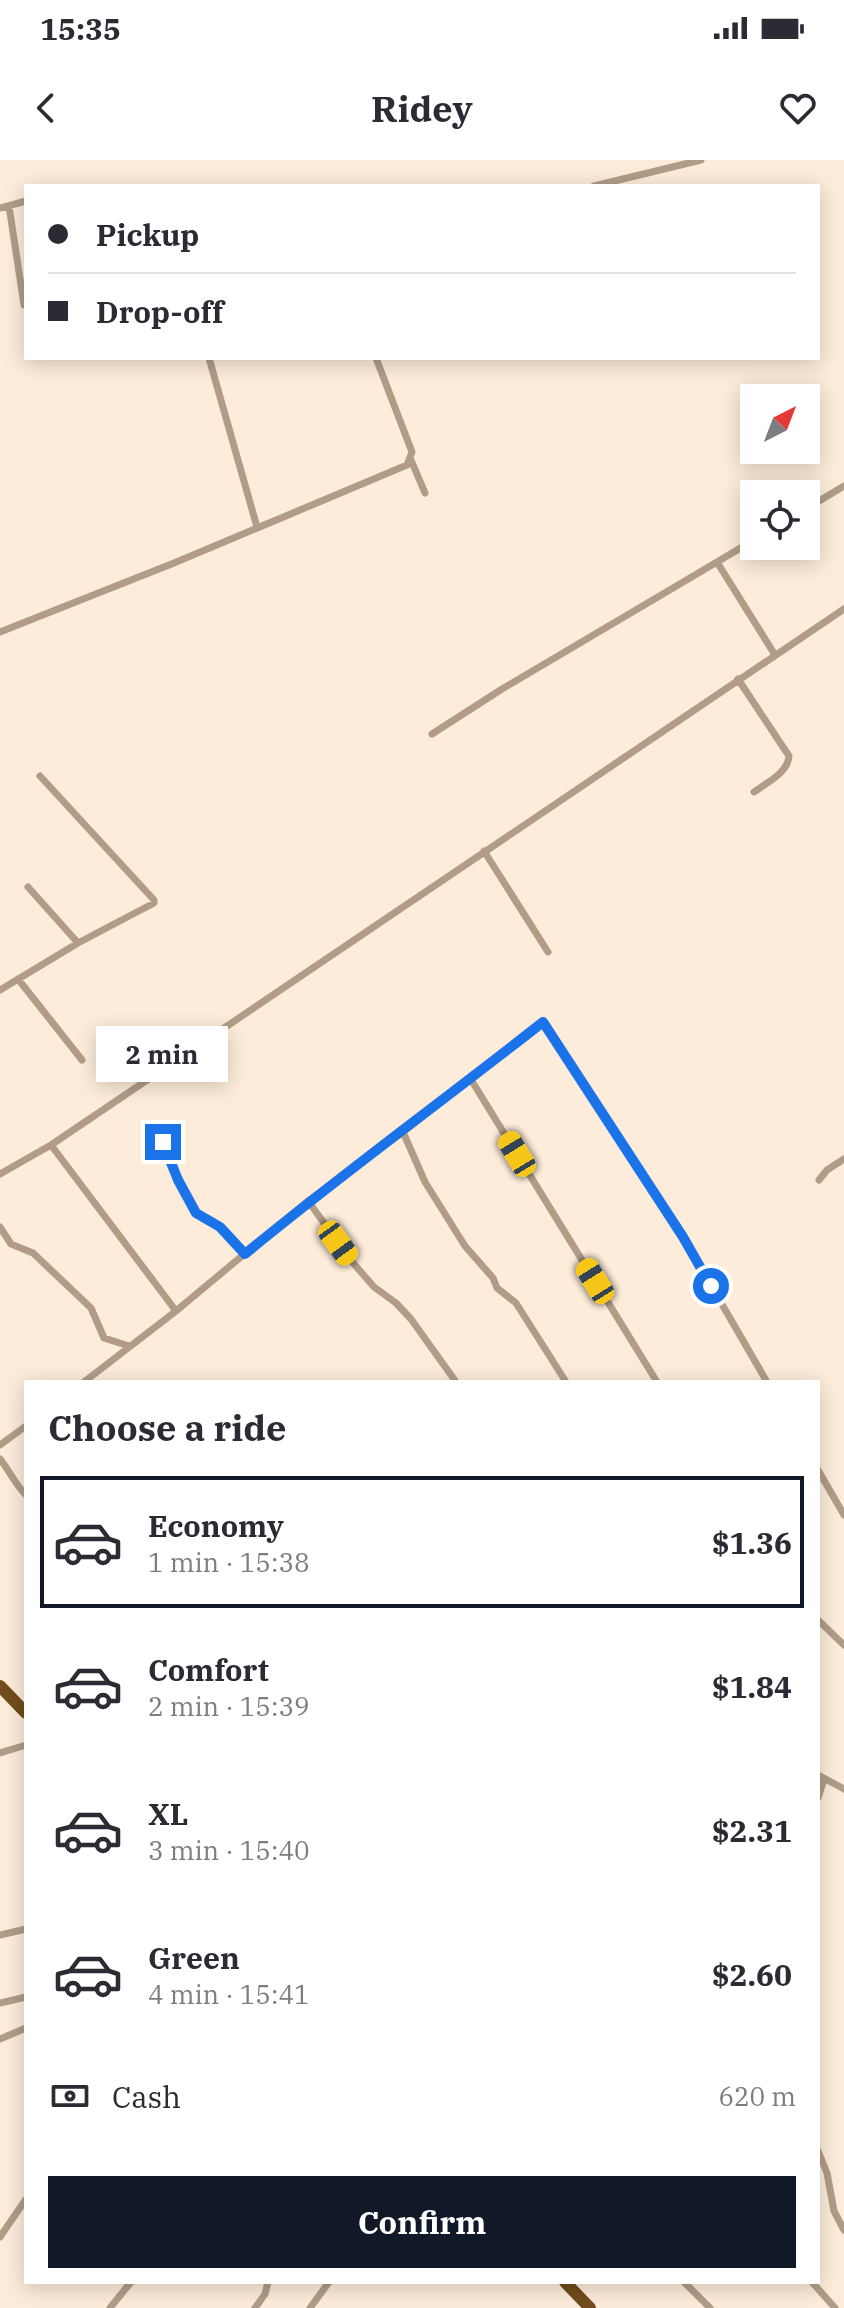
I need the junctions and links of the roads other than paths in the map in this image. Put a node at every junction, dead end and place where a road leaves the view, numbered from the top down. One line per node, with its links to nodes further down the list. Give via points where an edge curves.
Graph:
1 (701, 160): 2 (street)
2 (602, 184)
3 (24, 202): 4 (street)
4 (4, 207): 5 (street)
5 (24, 305)
6 (210, 360): 12 (street)
7 (377, 360): 8 (street)
8 (411, 460): 10 (street); 12 (street)
9 (844, 486): 11 (street)
10 (425, 493)
11 (820, 501)
12 (257, 527): 16 (street)
13 (740, 548): 14 (street)
14 (717, 562): 17 (street); 19 (street)
15 (844, 609): 17 (street)
16 (0, 632)
17 (775, 655): 18 (street)
18 (738, 679): 21 (street, via 789,756 785,769); 22 (street)
19 (432, 734)
20 (40, 776): 24 (street, via 154,900 153,906)
21 (754, 792)
22 (484, 851): 25 (street); 32 (street)
23 (28, 887): 24 (street)
24 (78, 943): 26 (street)
25 (548, 952)
26 (18, 979): 27 (street); 28 (street)
27 (0, 990)
28 (82, 1060)
29 (470, 1078): 30 (street); 44 (street); 45 (street, via 543,1022 683,1237)
30 (403, 1132): 36 (street); 43 (street, via 425,1182 465,1246 497,1288 516,1303)
31 (171, 1135): 38 (street, via 163,1147 196,1213 220,1227)
32 (51, 1145): 34 (street); 39 (street)
33 (844, 1159): 35 (street)
34 (0, 1174)
35 (819, 1180)
36 (308, 1201): 38 (street); 42 (street, via 374,1287 411,1319)
37 (0, 1227): 40 (street, via 11,1244 33,1253 91,1308 104,1338)
38 (245, 1254): 39 (street)
39 (176, 1311): 40 (street)
40 (129, 1346): 41 (street)
41 (86, 1380)
42 (455, 1380)
43 (565, 1380)
44 (656, 1380)
45 (766, 1380)
46 (24, 1427): 47 (street)
47 (0, 1445)
48 (0, 1459): 50 (street)
49 (820, 1473): 51 (street)
50 (24, 1493)
51 (844, 1515)
52 (820, 1622): 53 (street)
53 (844, 1645)
54 (0, 1686): 55 (highway)
55 (24, 1711)
56 (24, 1746): 57 (street)
57 (0, 1753)
58 (821, 1777): 59 (street)
59 (844, 1789)
60 (24, 1929): 61 (street)
61 (0, 1935)
62 (24, 1997): 63 (street)
63 (0, 2003)
64 (24, 2029): 65 (street)
65 (0, 2039)
66 (820, 2156): 68 (street)
67 (24, 2202): 69 (street)
68 (844, 2230)
69 (0, 2237)
70 (129, 2284): 76 (street)
71 (268, 2284): 77 (street)
72 (328, 2284): 78 (street)
73 (567, 2284): 79 (highway)
74 (686, 2284): 80 (street)
75 (814, 2284): 81 (street)
76 (110, 2308)
77 (255, 2308)
78 (310, 2308)
79 (590, 2308)
80 (710, 2308)
81 (835, 2308)

